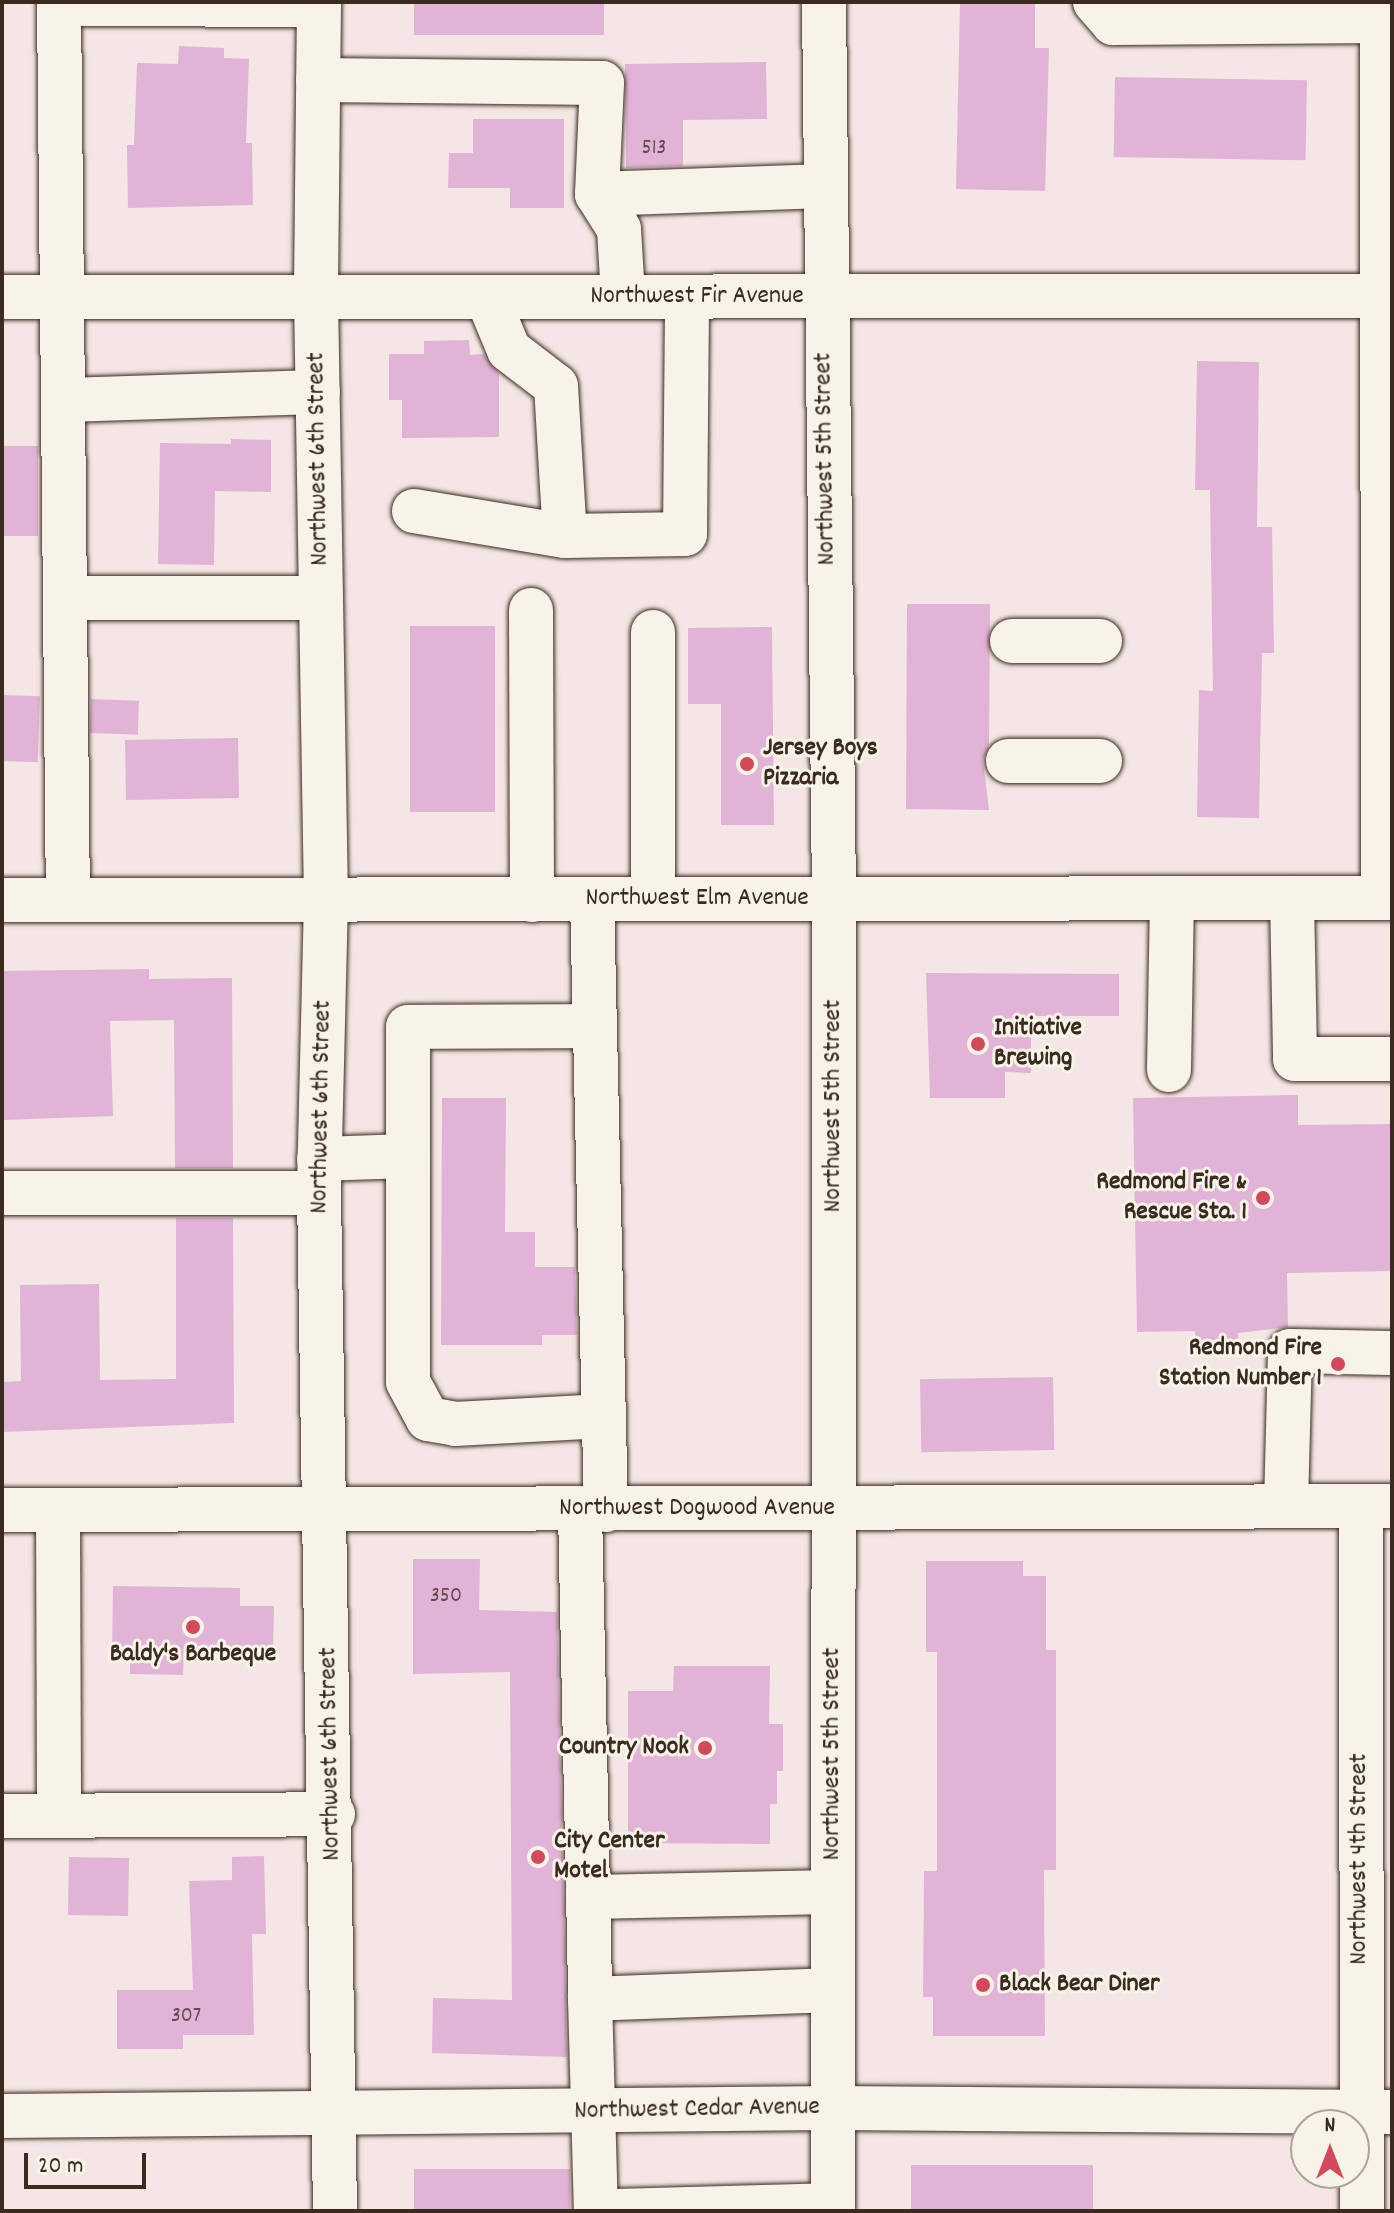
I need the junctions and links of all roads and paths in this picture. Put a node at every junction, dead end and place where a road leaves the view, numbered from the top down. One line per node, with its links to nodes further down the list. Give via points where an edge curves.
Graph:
1 (824, 2): 7 (street, Northwest 5th Street)
2 (1095, 2): 5 (street, via 1113,23)
3 (59, 3): 4 (street); 11 (street)
4 (319, 4): 6 (street, Northwest 6th Street)
5 (1383, 11): 9 (street)
6 (318, 80): 8 (street, via 602,83); 12 (street, Northwest 6th Street)
7 (824, 186): 8 (street); 16 (street, Northwest 5th Street)
8 (597, 194): 14 (street, via 619,229)
9 (1388, 296): 16 (street, Northwest Fir Avenue); 31 (street)
10 (2, 297): 11 (street, Northwest Fir Avenue)
11 (63, 297): 12 (street, Northwest Fir Avenue); 18 (street)
12 (316, 297): 13 (street, Northwest Fir Avenue); 17 (street, Northwest 6th Street)
13 (487, 297): 14 (street, Northwest Fir Avenue); 20 (street, via 509,350 556,386)
14 (623, 297): 15 (street, Northwest Fir Avenue)
15 (687, 297): 16 (street, Northwest Fir Avenue); 20 (street, via 685,534)
16 (823, 297): 34 (street, Northwest 5th Street)
17 (318, 392): 18 (street); 22 (street, Northwest 6th Street)
18 (64, 400): 21 (street)
19 (414, 511): 20 (street)
20 (565, 536)
21 (65, 598): 22 (street); 36 (street)
22 (321, 598): 37 (street, Northwest 6th Street)
23 (531, 610): 38 (street)
24 (653, 632): 33 (street)
25 (1012, 641): 26 (street)
26 (1100, 641)
27 (1008, 761): 28 (street)
28 (1100, 761)
29 (1172, 898): 30 (street, Northwest Elm Avenue); 34 (street, Northwest Elm Avenue); 41 (street)
30 (1292, 898): 31 (street, Northwest Elm Avenue); 40 (street, via 1295,1059)
31 (1387, 898)
32 (592, 899): 33 (street, Northwest Elm Avenue); 38 (street, Northwest Elm Avenue); 39 (street)
33 (653, 899): 34 (street, Northwest Elm Avenue)
34 (834, 899): 49 (street, Northwest 5th Street)
35 (2, 900): 36 (street, Northwest Elm Avenue)
36 (68, 900): 37 (street, Northwest Elm Avenue)
37 (326, 900): 38 (street, Northwest Elm Avenue); 43 (street, Northwest 6th Street)
38 (532, 900)
39 (592, 1026): 42 (street, via 408,1027); 46 (street)
40 (1392, 1059)
41 (1169, 1070)
42 (408, 1156): 43 (street); 46 (street, via 408,1382 428,1419 455,1424)
43 (319, 1176): 44 (street); 52 (street, Northwest 6th Street)
44 (2, 1193)
45 (1392, 1353): 47 (street, via 1290,1351)
46 (604, 1416): 53 (street)
47 (1286, 1505): 48 (street, Northwest Dogwood Avenue); 49 (street, Northwest Dogwood Avenue)
48 (1376, 1506): 63 (street, Northwest 4th Street)
49 (834, 1509): 53 (street, Northwest Dogwood Avenue); 57 (street, Northwest 5th Street)
50 (2, 1510): 51 (street, Northwest Dogwood Avenue)
51 (58, 1510): 52 (street, Northwest Dogwood Avenue); 56 (street)
52 (327, 1510): 53 (street, Northwest Dogwood Avenue); 54 (street, Northwest 6th Street)
53 (593, 1510): 58 (street)
54 (333, 1814): 56 (street); 65 (street, Northwest 6th Street)
55 (2, 1816): 56 (street)
56 (59, 1816)
57 (833, 1892): 58 (street); 59 (street, Northwest 5th Street)
58 (588, 1897): 60 (street)
59 (832, 1990): 60 (street); 61 (street, Northwest 5th Street)
60 (590, 1999): 62 (street)
61 (832, 2108): 62 (street, Northwest Cedar Avenue); 63 (street, Northwest Cedar Avenue); 66 (street, Northwest 5th Street)
62 (590, 2112): 65 (street, Northwest Cedar Avenue); 68 (street)
63 (1377, 2112): 70 (street, Northwest 4th Street)
64 (2, 2116): 65 (street, Northwest Cedar Avenue)
65 (335, 2117): 67 (street, Northwest 6th Street)
66 (833, 2208): 69 (street)
67 (335, 2211)
68 (596, 2211)
69 (619, 2211)
70 (1362, 2211)

